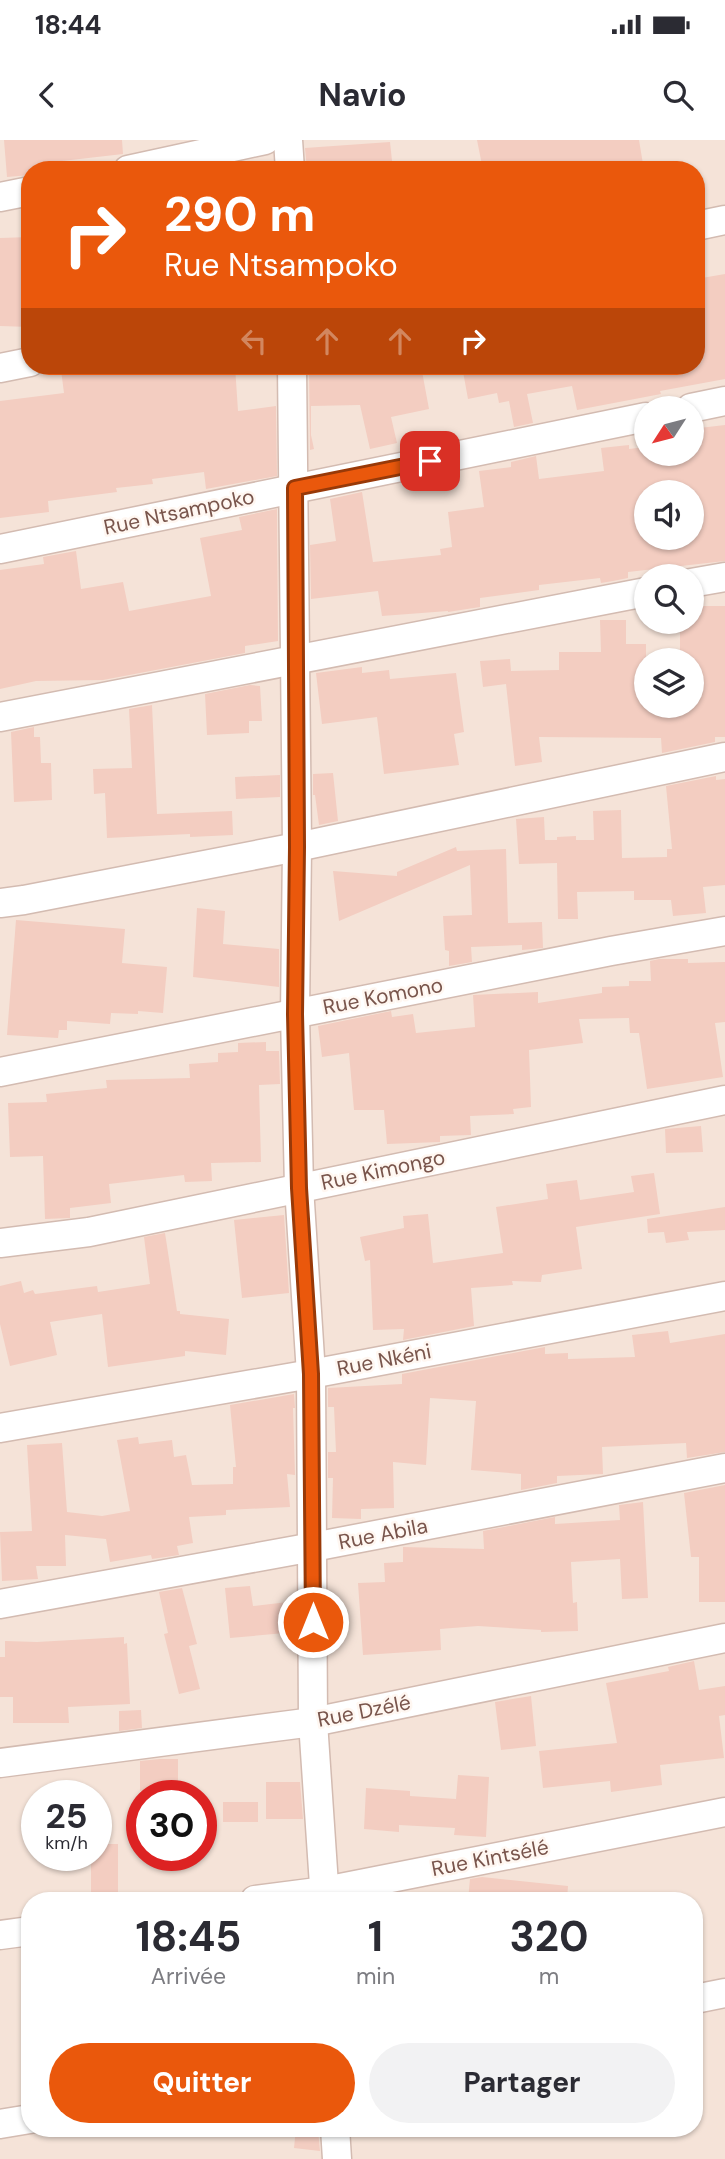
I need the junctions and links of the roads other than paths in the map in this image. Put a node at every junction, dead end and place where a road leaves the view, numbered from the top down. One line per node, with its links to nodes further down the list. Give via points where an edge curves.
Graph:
1 (265, 140): 3 (street)
2 (288, 140): 4 (street)
3 (169, 161)
4 (289, 161)
5 (21, 193): 6 (street)
6 (0, 197)
7 (725, 220): 8 (street)
8 (705, 224)
9 (21, 364): 10 (street)
10 (0, 368)
11 (292, 375): 15 (street)
12 (725, 401): 13 (street)
13 (704, 405)
14 (634, 419): 15 (street, Rue Ntsampoko)
15 (295, 488): 16 (street, Rue Ntsampoko); 20 (street)
16 (0, 549)
17 (725, 577): 18 (street)
18 (704, 581)
19 (634, 594): 20 (street)
20 (295, 659): 21 (street); 23 (street)
21 (0, 717)
22 (725, 757): 23 (street)
23 (297, 847): 24 (street); 26 (street)
24 (0, 903)
25 (725, 931): 26 (street, Rue Komono)
26 (295, 1014): 27 (street, Rue Komono); 29 (street)
27 (0, 1072)
28 (725, 1100): 29 (street, Rue Kimongo)
29 (299, 1188): 30 (street, Rue Kimongo, via 89,1232); 32 (street)
30 (0, 1244)
31 (725, 1296): 32 (street, Rue Nkéni)
32 (311, 1374): 33 (street, Rue Nkéni); 35 (street)
33 (0, 1428)
34 (725, 1468): 35 (street, Rue Abila)
35 (313, 1547): 36 (street, Rue Abila); 38 (street)
36 (0, 1604)
37 (725, 1638): 38 (street, Rue Dzélé)
38 (313, 1722): 39 (street, Rue Dzélé); 41 (street)
39 (0, 1763)
40 (725, 1811): 42 (street, Rue Kintsélé)
41 (325, 1892)
42 (344, 1892)
43 (21, 1932): 44 (street)
44 (0, 1935)
45 (725, 1993): 46 (street)
46 (703, 1997)
47 (21, 2120): 48 (street)
48 (0, 2124)
49 (336, 2137): 50 (street)
50 (337, 2159)

